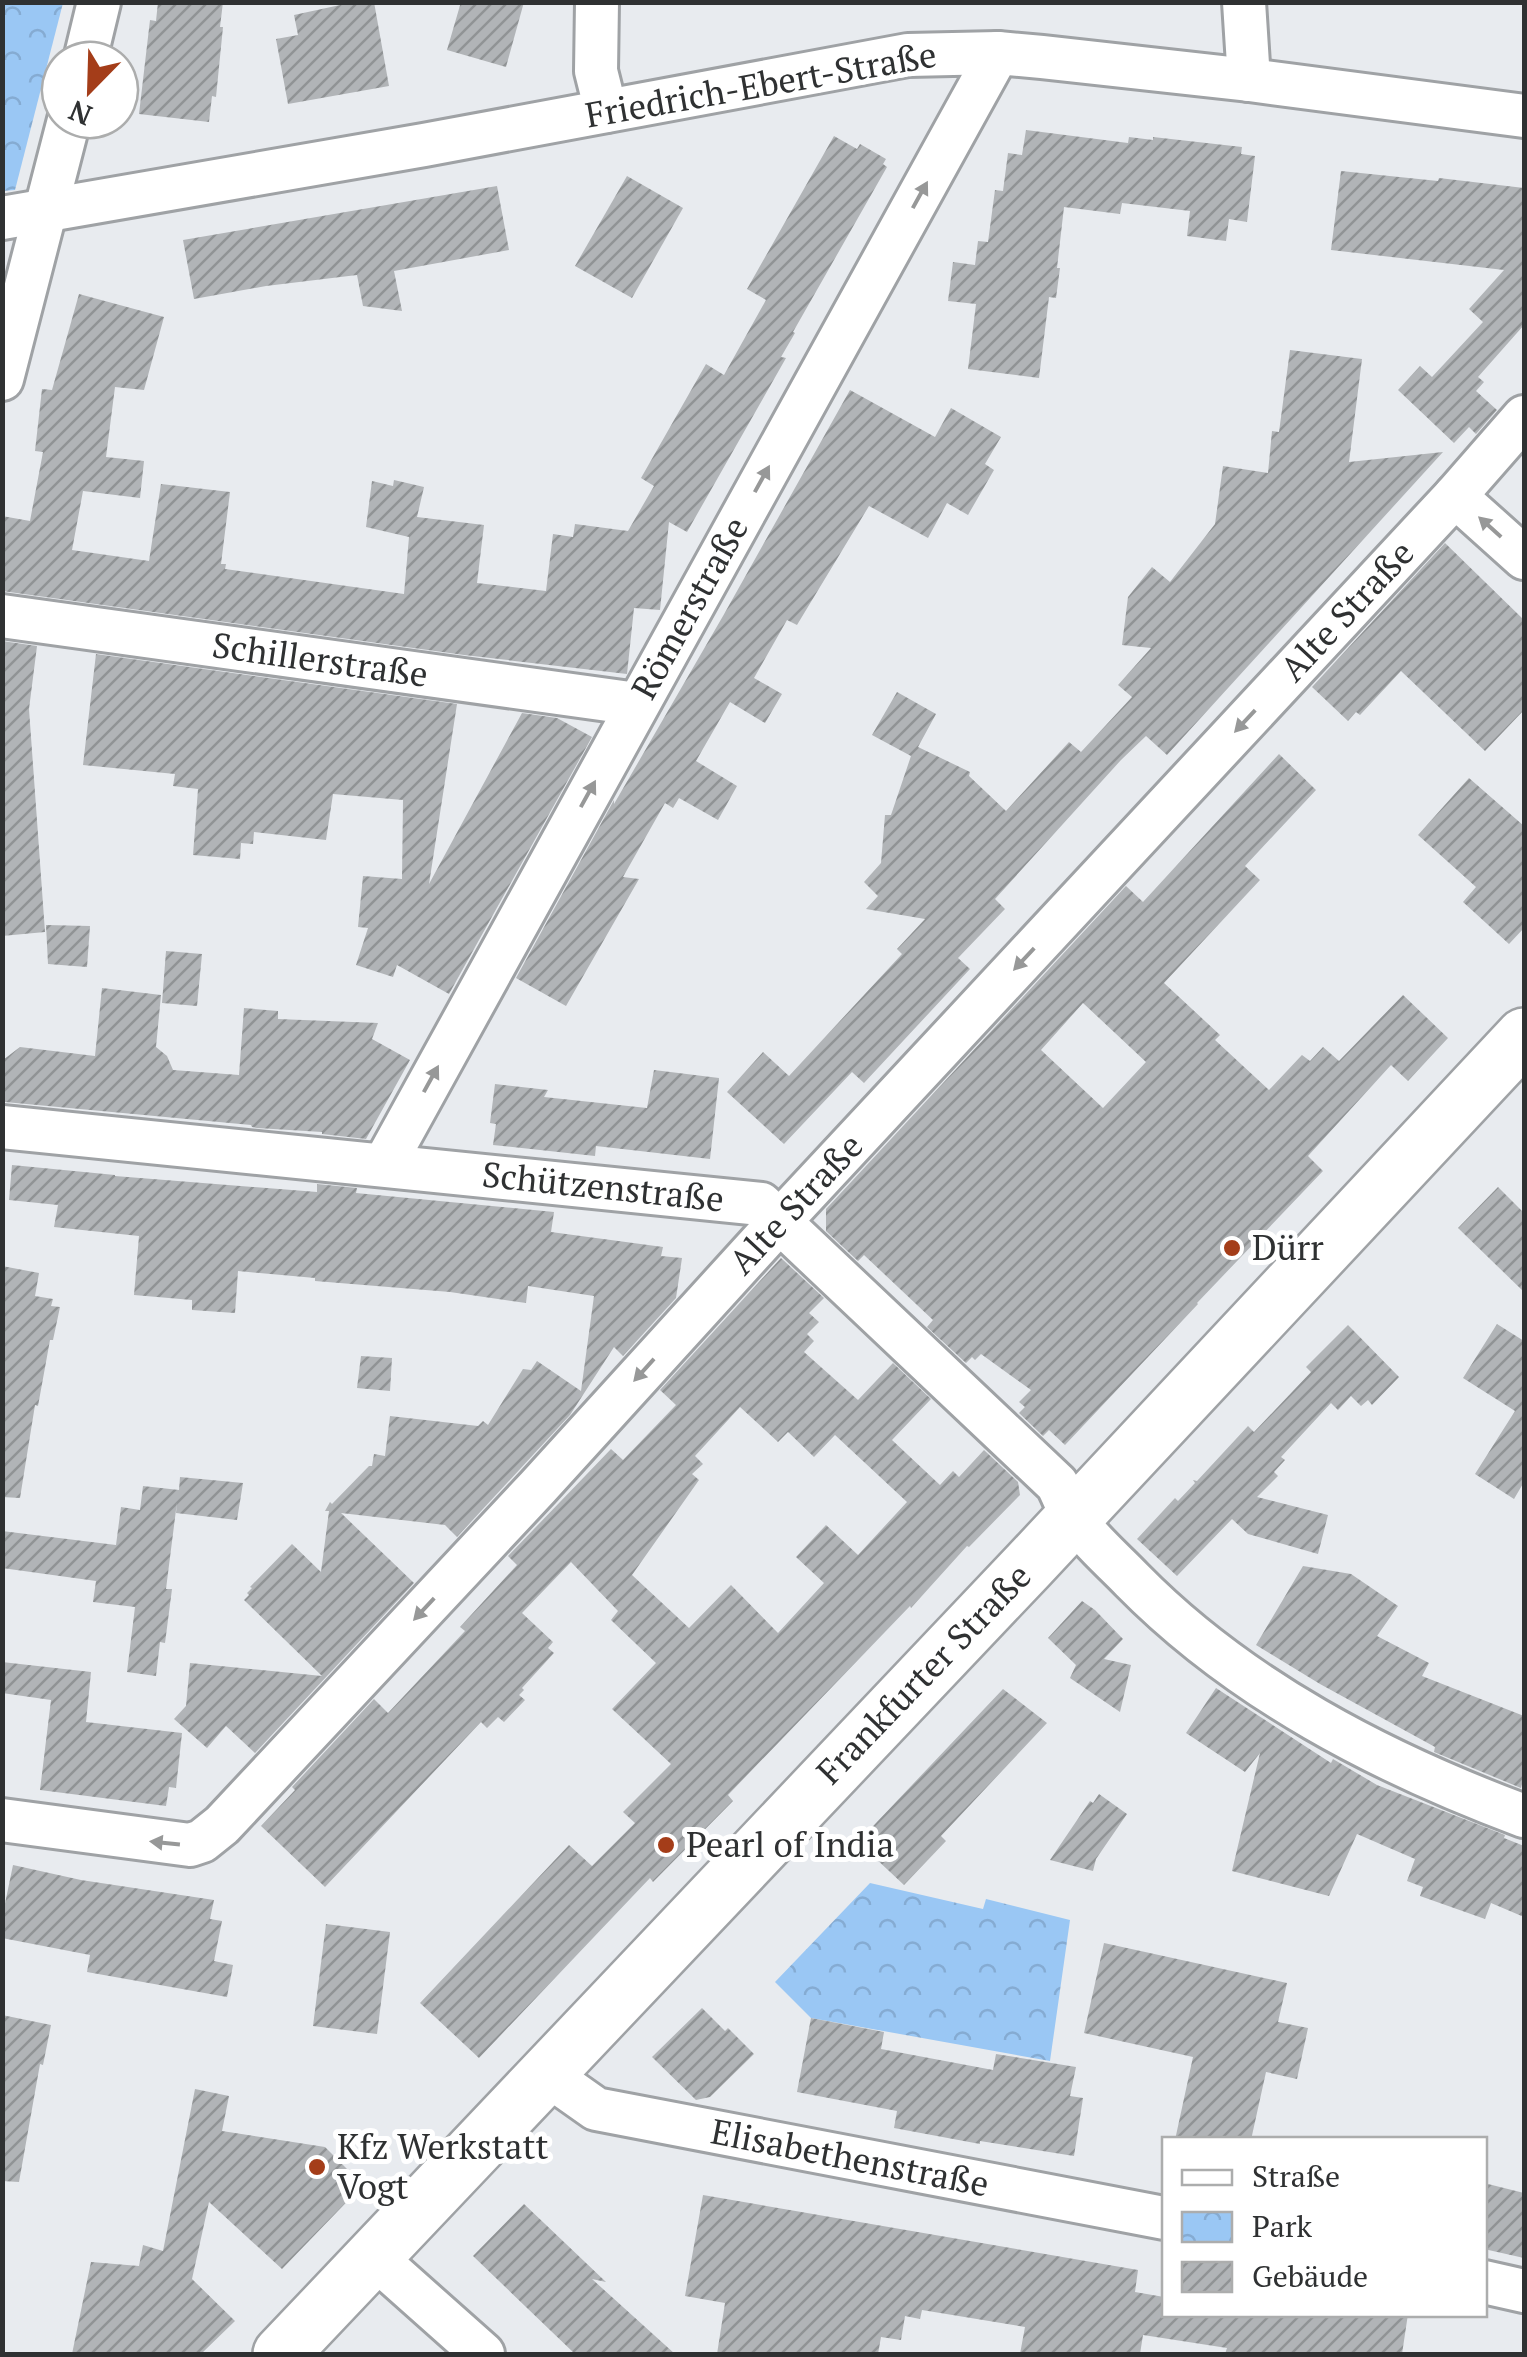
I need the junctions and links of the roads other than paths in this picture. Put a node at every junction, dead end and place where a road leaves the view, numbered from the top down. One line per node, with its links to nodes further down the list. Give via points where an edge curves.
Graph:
1 (99, 2): 4 (street)
2 (597, 2): 7 (street, via 596,71)
3 (1244, 2): 6 (street)
4 (90, 40)
5 (998, 53): 6 (street, Friedrich-Ebert-Straße); 7 (street, Friedrich-Ebert-Straße, via 908,55); 17 (street, Römerstraße, one-way to 5)
6 (1249, 80): 8 (street, Friedrich-Ebert-Straße)
7 (606, 111): 10 (street, Friedrich-Ebert-Straße)
8 (1524, 116)
9 (65, 140): 10 (street)
10 (46, 209): 11 (street, Friedrich-Ebert-Straße); 12 (street)
11 (2, 218)
12 (2, 380)
13 (1524, 417): 14 (street, Alte Straße)
14 (1455, 496): 15 (street, one-way to 14); 21 (street, Alte Straße, one-way to 21)
15 (1524, 558)
16 (2, 616): 17 (street, Schillerstraße)
17 (637, 704): 20 (street, Römerstraße, one-way to 17)
18 (1524, 1036): 22 (main road, Frankfurter Straße)
19 (2, 1127): 20 (street, Schützenstraße)
20 (384, 1164): 21 (street, Schützenstraße, via 762,1204)
21 (780, 1220): 22 (street, Schützenstraße, via 1058,1484); 24 (street, Alte Straße, one-way to 24, via 202,1842 167,1844)
22 (1073, 1516): 23 (street, Schützenstraße, via 1163,1611 1276,1694 1392,1761); 25 (main road, Frankfurter Straße)
23 (1524, 1816)
24 (2, 1820)
25 (545, 2073): 26 (street, Elisabethenstraße, via 596,2108); 27 (main road, Frankfurter Straße)
26 (1162, 2218)
27 (374, 2256): 30 (main road, Frankfurter Straße); 31 (street)
28 (1487, 2283): 29 (street)
29 (1524, 2292)
30 (280, 2354)
31 (483, 2354)

